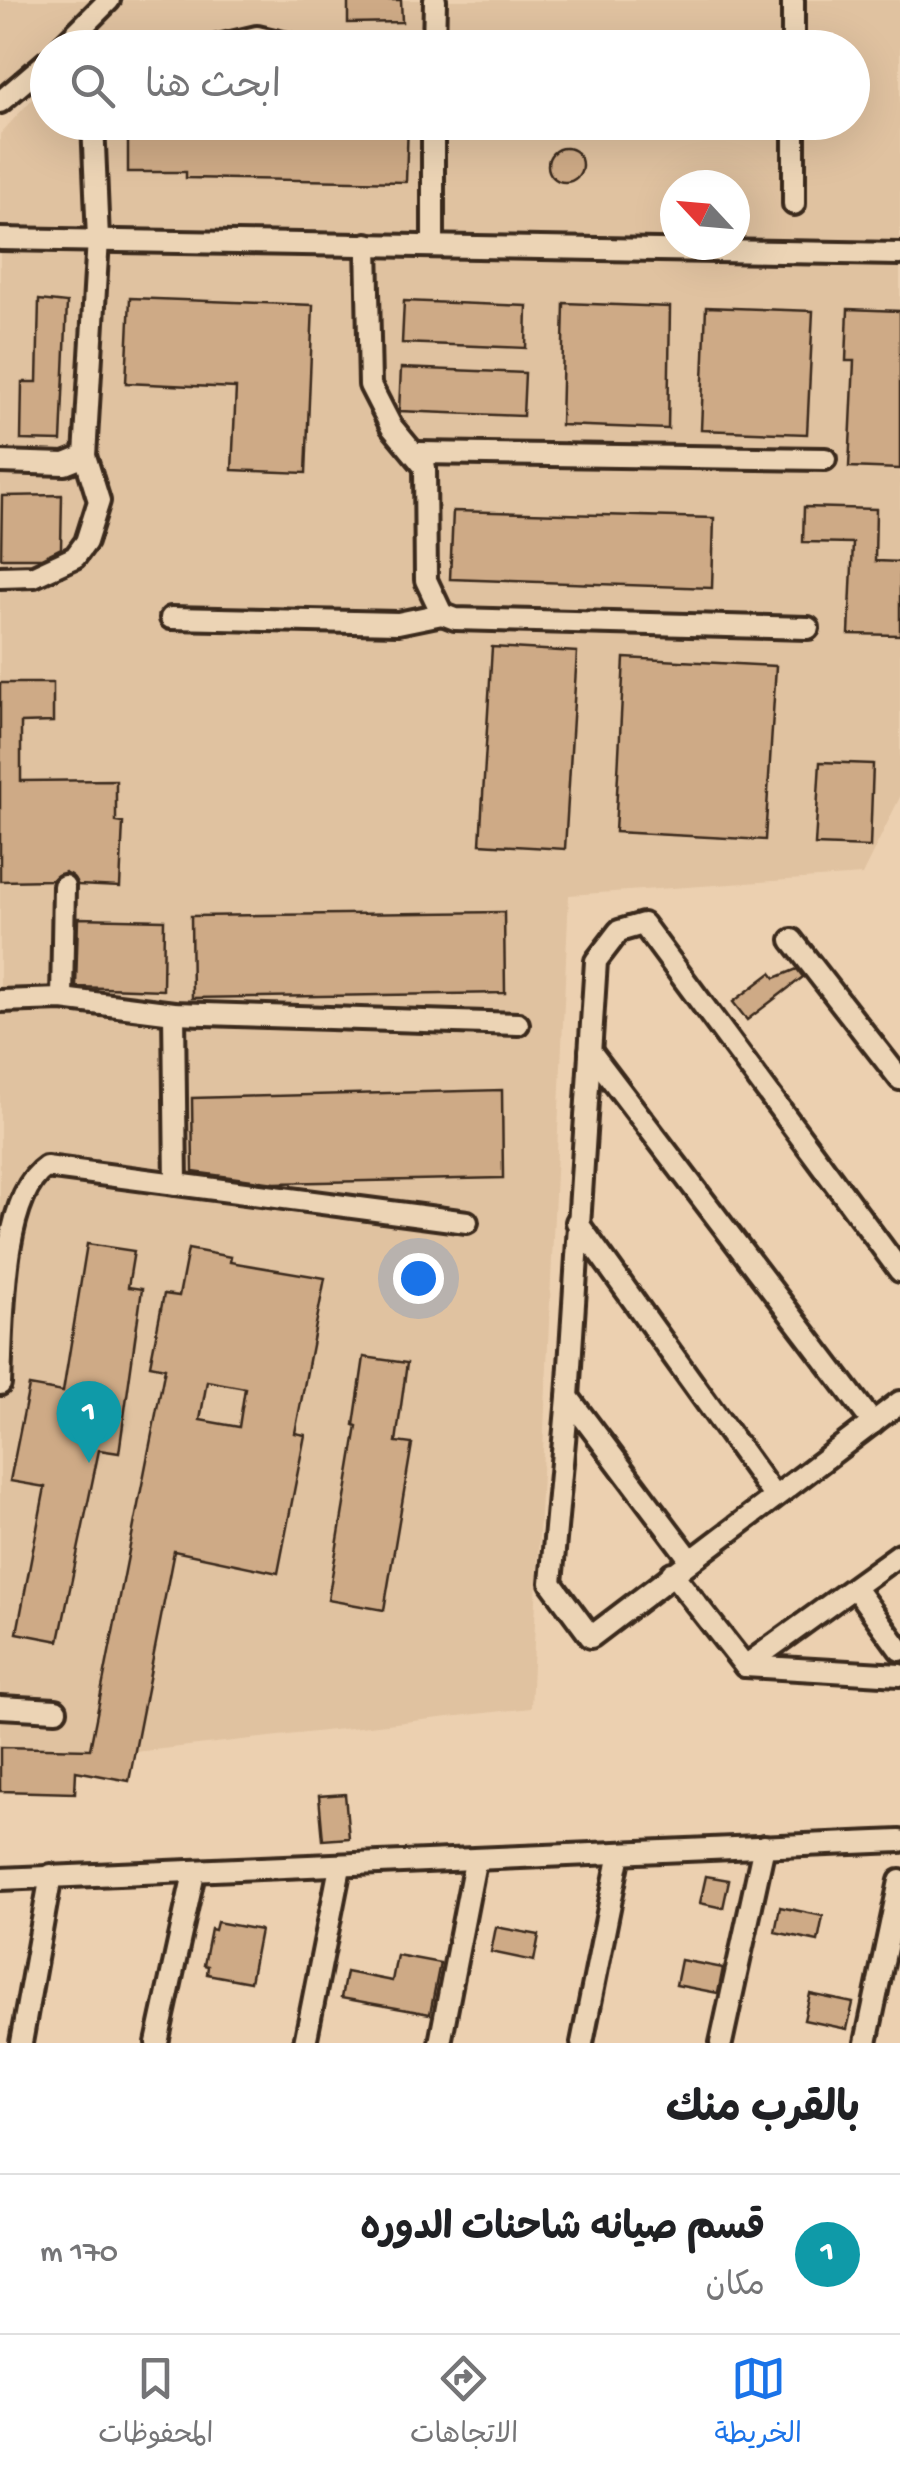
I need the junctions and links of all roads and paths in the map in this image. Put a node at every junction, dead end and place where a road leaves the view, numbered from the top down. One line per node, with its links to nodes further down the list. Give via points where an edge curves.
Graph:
1 (109, 0): 4 (street)
2 (435, 0): 5 (street)
3 (793, 0): 6 (street)
4 (79, 30)
5 (434, 30)
6 (793, 30)
7 (30, 76): 8 (street)
8 (0, 102)
9 (94, 140): 13 (street)
10 (433, 140): 16 (street)
11 (794, 140): 12 (street)
12 (794, 204)
13 (98, 239): 14 (street); 15 (street); 19 (street)
14 (0, 240)
15 (367, 244): 16 (street); 18 (street, via 370,384 391,426)
16 (433, 245): 17 (street)
17 (900, 254)
18 (418, 454): 20 (street); 23 (street, via 425,468 426,580)
19 (85, 456): 21 (street, via 65,464); 22 (street, via 99,501 86,542 75,557 34,576)
20 (825, 459)
21 (0, 462)
22 (0, 577)
23 (442, 614): 24 (street, via 398,623); 25 (street)
24 (171, 618)
25 (808, 628)
26 (64, 886): 28 (street)
27 (792, 940): 33 (street)
28 (62, 999): 29 (street); 30 (street)
29 (0, 1001)
30 (174, 1014): 31 (street); 34 (street)
31 (518, 1024)
32 (590, 1050): 36 (street); 37 (street, via 596,961 619,931 643,924); 41 (street)
33 (900, 1079)
34 (176, 1184): 35 (street); 38 (street, via 46,1166 31,1176 8,1228)
35 (467, 1222)
36 (577, 1222): 39 (street); 42 (street)
37 (900, 1271)
38 (0, 1384)
39 (568, 1397): 44 (street); 45 (street, via 551,1583 591,1637)
40 (900, 1402): 41 (street)
41 (872, 1422): 42 (street)
42 (774, 1496): 44 (street)
43 (900, 1554): 46 (street)
44 (690, 1560): 45 (street)
45 (672, 1573): 48 (street)
46 (855, 1588): 47 (street); 48 (street)
47 (900, 1650)
48 (745, 1666): 49 (street)
49 (900, 1675)
50 (0, 1707): 51 (street)
51 (56, 1710)
52 (900, 1841): 53 (street)
53 (764, 1846): 54 (street); 66 (street)
54 (620, 1852): 55 (street); 65 (street)
55 (475, 1862): 56 (street); 64 (street)
56 (340, 1867): 57 (street); 63 (street)
57 (194, 1873): 58 (street); 62 (street)
58 (51, 1875): 59 (street); 61 (street)
59 (0, 1878)
60 (900, 1881): 67 (street)
61 (21, 2043)
62 (157, 2043)
63 (305, 2043)
64 (440, 2043)
65 (582, 2043)
66 (721, 2043)
67 (866, 2043)

